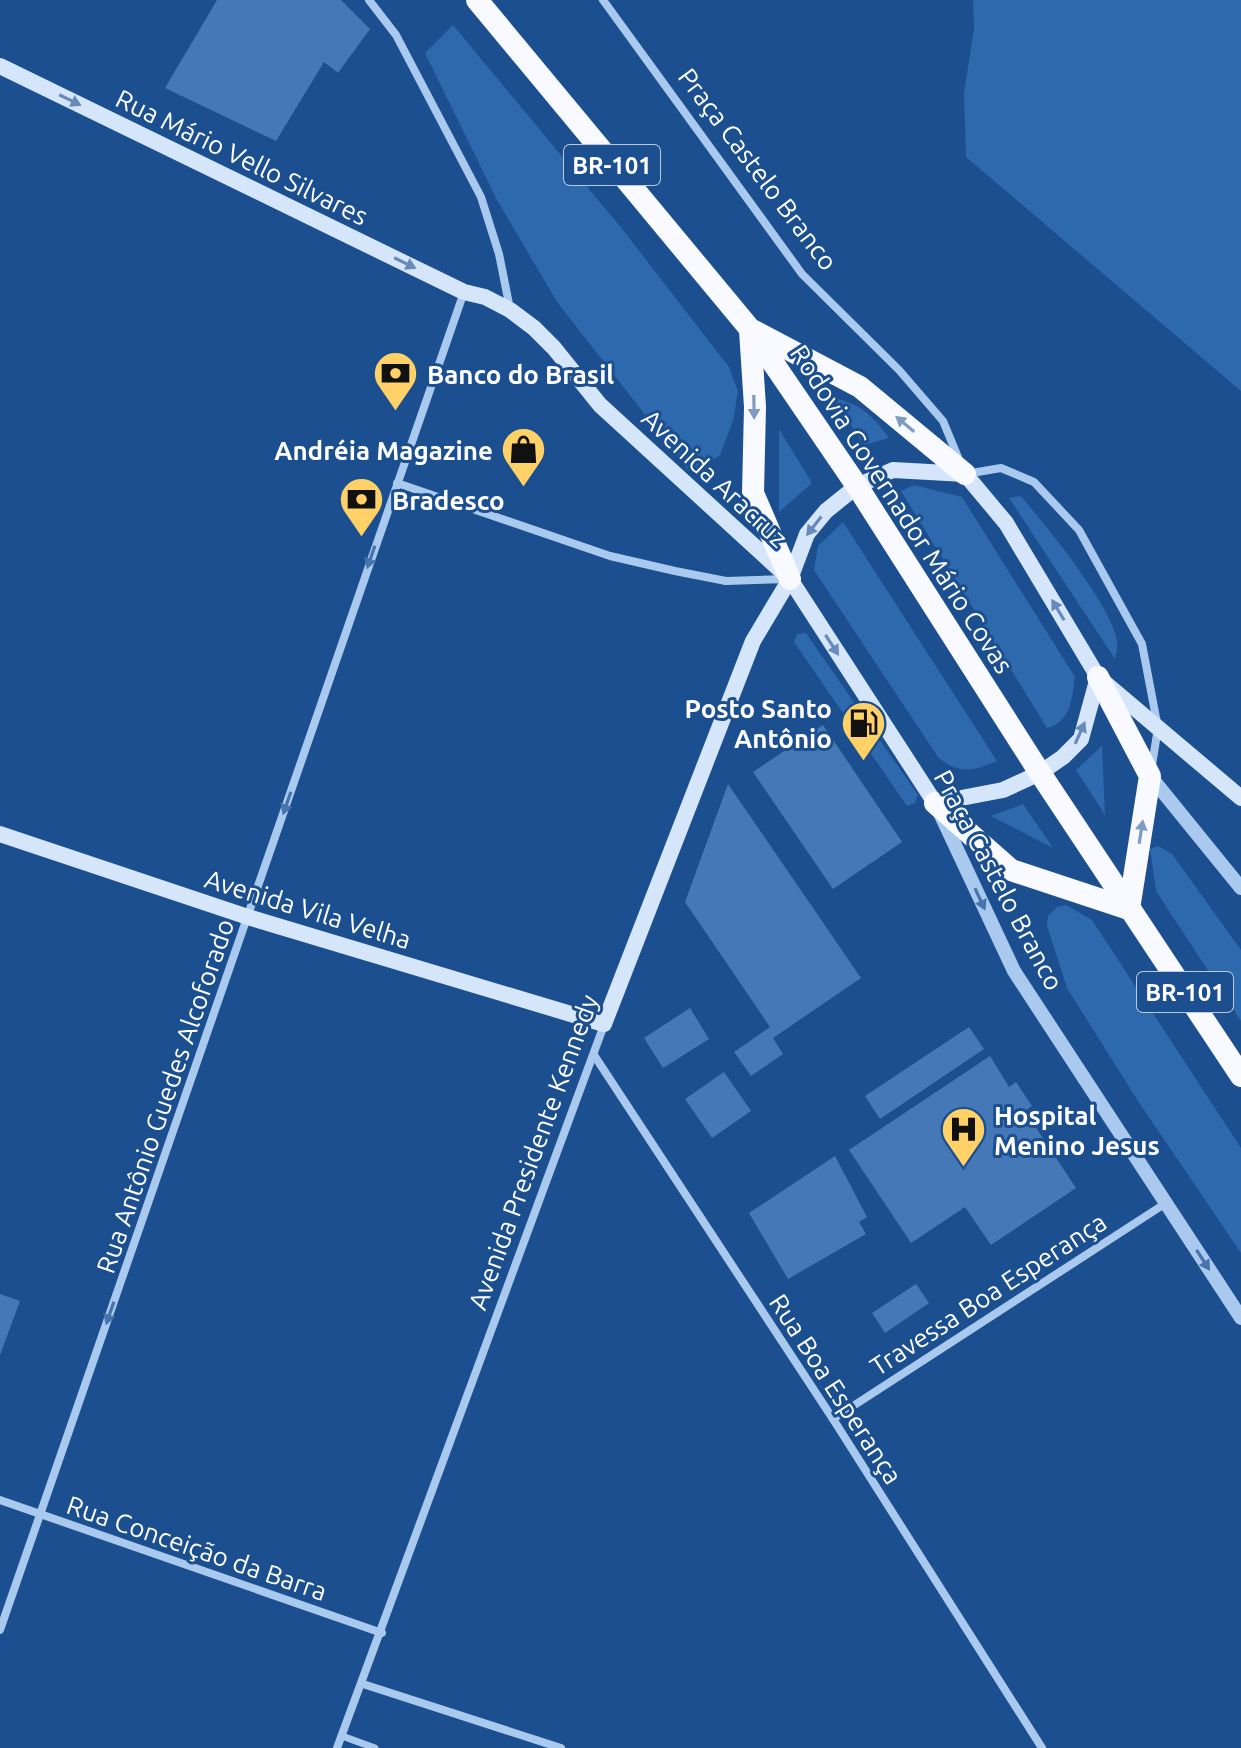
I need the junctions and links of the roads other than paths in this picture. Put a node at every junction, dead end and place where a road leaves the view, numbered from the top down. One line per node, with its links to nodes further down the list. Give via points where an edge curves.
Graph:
1 (369, 0): 6 (street, via 396,35 481,197)
2 (477, 0): 7 (highway, Rodovia Governador Mário Covas / BR-101)
3 (603, 0): 8 (street, Praça Castelo Branco, via 802,274 943,421)
4 (0, 66): 5 (main road, Rua Mário Vello Silvares, one-way to 5)
5 (464, 292): 6 (main road, Avenida Aracruz); 9 (street, Rua Antônio Guedes Alcoforado)
6 (510, 310): 11 (main road, Avenida Aracruz, via 554,348 600,405)
7 (750, 329): 8 (highway, one-way to 7, via 860,387); 10 (highway, Rodovia Governador Mário Covas / BR-101); 11 (highway, one-way to 11, via 753,493)
8 (965, 474): 10 (main road, Avenida Presidente Kennedy, via 893,470); 12 (main road, Praça Castelo Branco, one-way to 8, via 1006,523); 13 (street, via 1001,468 1034,482 1079,530 1142,644)
9 (397, 483): 11 (street, via 610,556 726,581); 21 (street, Rua Antônio Guedes Alcoforado, one-way to 21)
10 (857, 486): 11 (main road, Avenida Presidente Kennedy, one-way to 11, via 807,534); 14 (highway, Rodovia Governador Mário Covas / BR-101)
11 (790, 579): 17 (main road, Praça Castelo Branco, one-way to 17); 22 (main road, Avenida Presidente Kennedy, via 753,641)
12 (1098, 677): 13 (main road, Praça Castelo Branco); 14 (main road, one-way to 12, via 1081,739); 15 (highway)
13 (1158, 728): 15 (street); 16 (main road, Praça Castelo Branco)
14 (1040, 773): 17 (main road, via 1003,790); 20 (highway, Rodovia Governador Mário Covas / BR-101)
15 (1150, 776): 19 (street); 20 (highway, one-way to 15)
16 (1241, 798)
17 (935, 803): 20 (highway, via 1011,870); 25 (street, Praça Castelo Branco, one-way to 25, via 1014,971)
18 (0, 834): 21 (main road, Avenida Vila Velha)
19 (1241, 888)
20 (1129, 909): 24 (highway, Rodovia Governador Mário Covas / BR-101)
21 (248, 917): 22 (main road, Avenida Vila Velha); 29 (street, Rua Antônio Guedes Alcoforado, one-way to 29)
22 (604, 1024): 23 (street, Avenida Presidente Kennedy)
23 (594, 1055): 27 (street, Rua Boa Esperança); 31 (street, Avenida Presidente Kennedy)
24 (1241, 1076)
25 (1166, 1203): 26 (street, Praça Castelo Branco, one-way to 26); 27 (street, Travessa Boa Esperança)
26 (1241, 1318)
27 (833, 1419): 37 (street, Rua Boa Esperança)
28 (0, 1500): 29 (street, Rua Conceição da Barra)
29 (40, 1514): 30 (street, Rua Antônio Guedes Alcoforado); 31 (street, Rua Conceição da Barra)
30 (0, 1630)
31 (382, 1633): 32 (street, Avenida Presidente Kennedy)
32 (363, 1684): 33 (street, Avenida Presidente Kennedy); 36 (street)
33 (342, 1736): 34 (street, Avenida Presidente Kennedy); 35 (street)
34 (337, 1748)
35 (375, 1748)
36 (561, 1748)
37 (1042, 1748)

